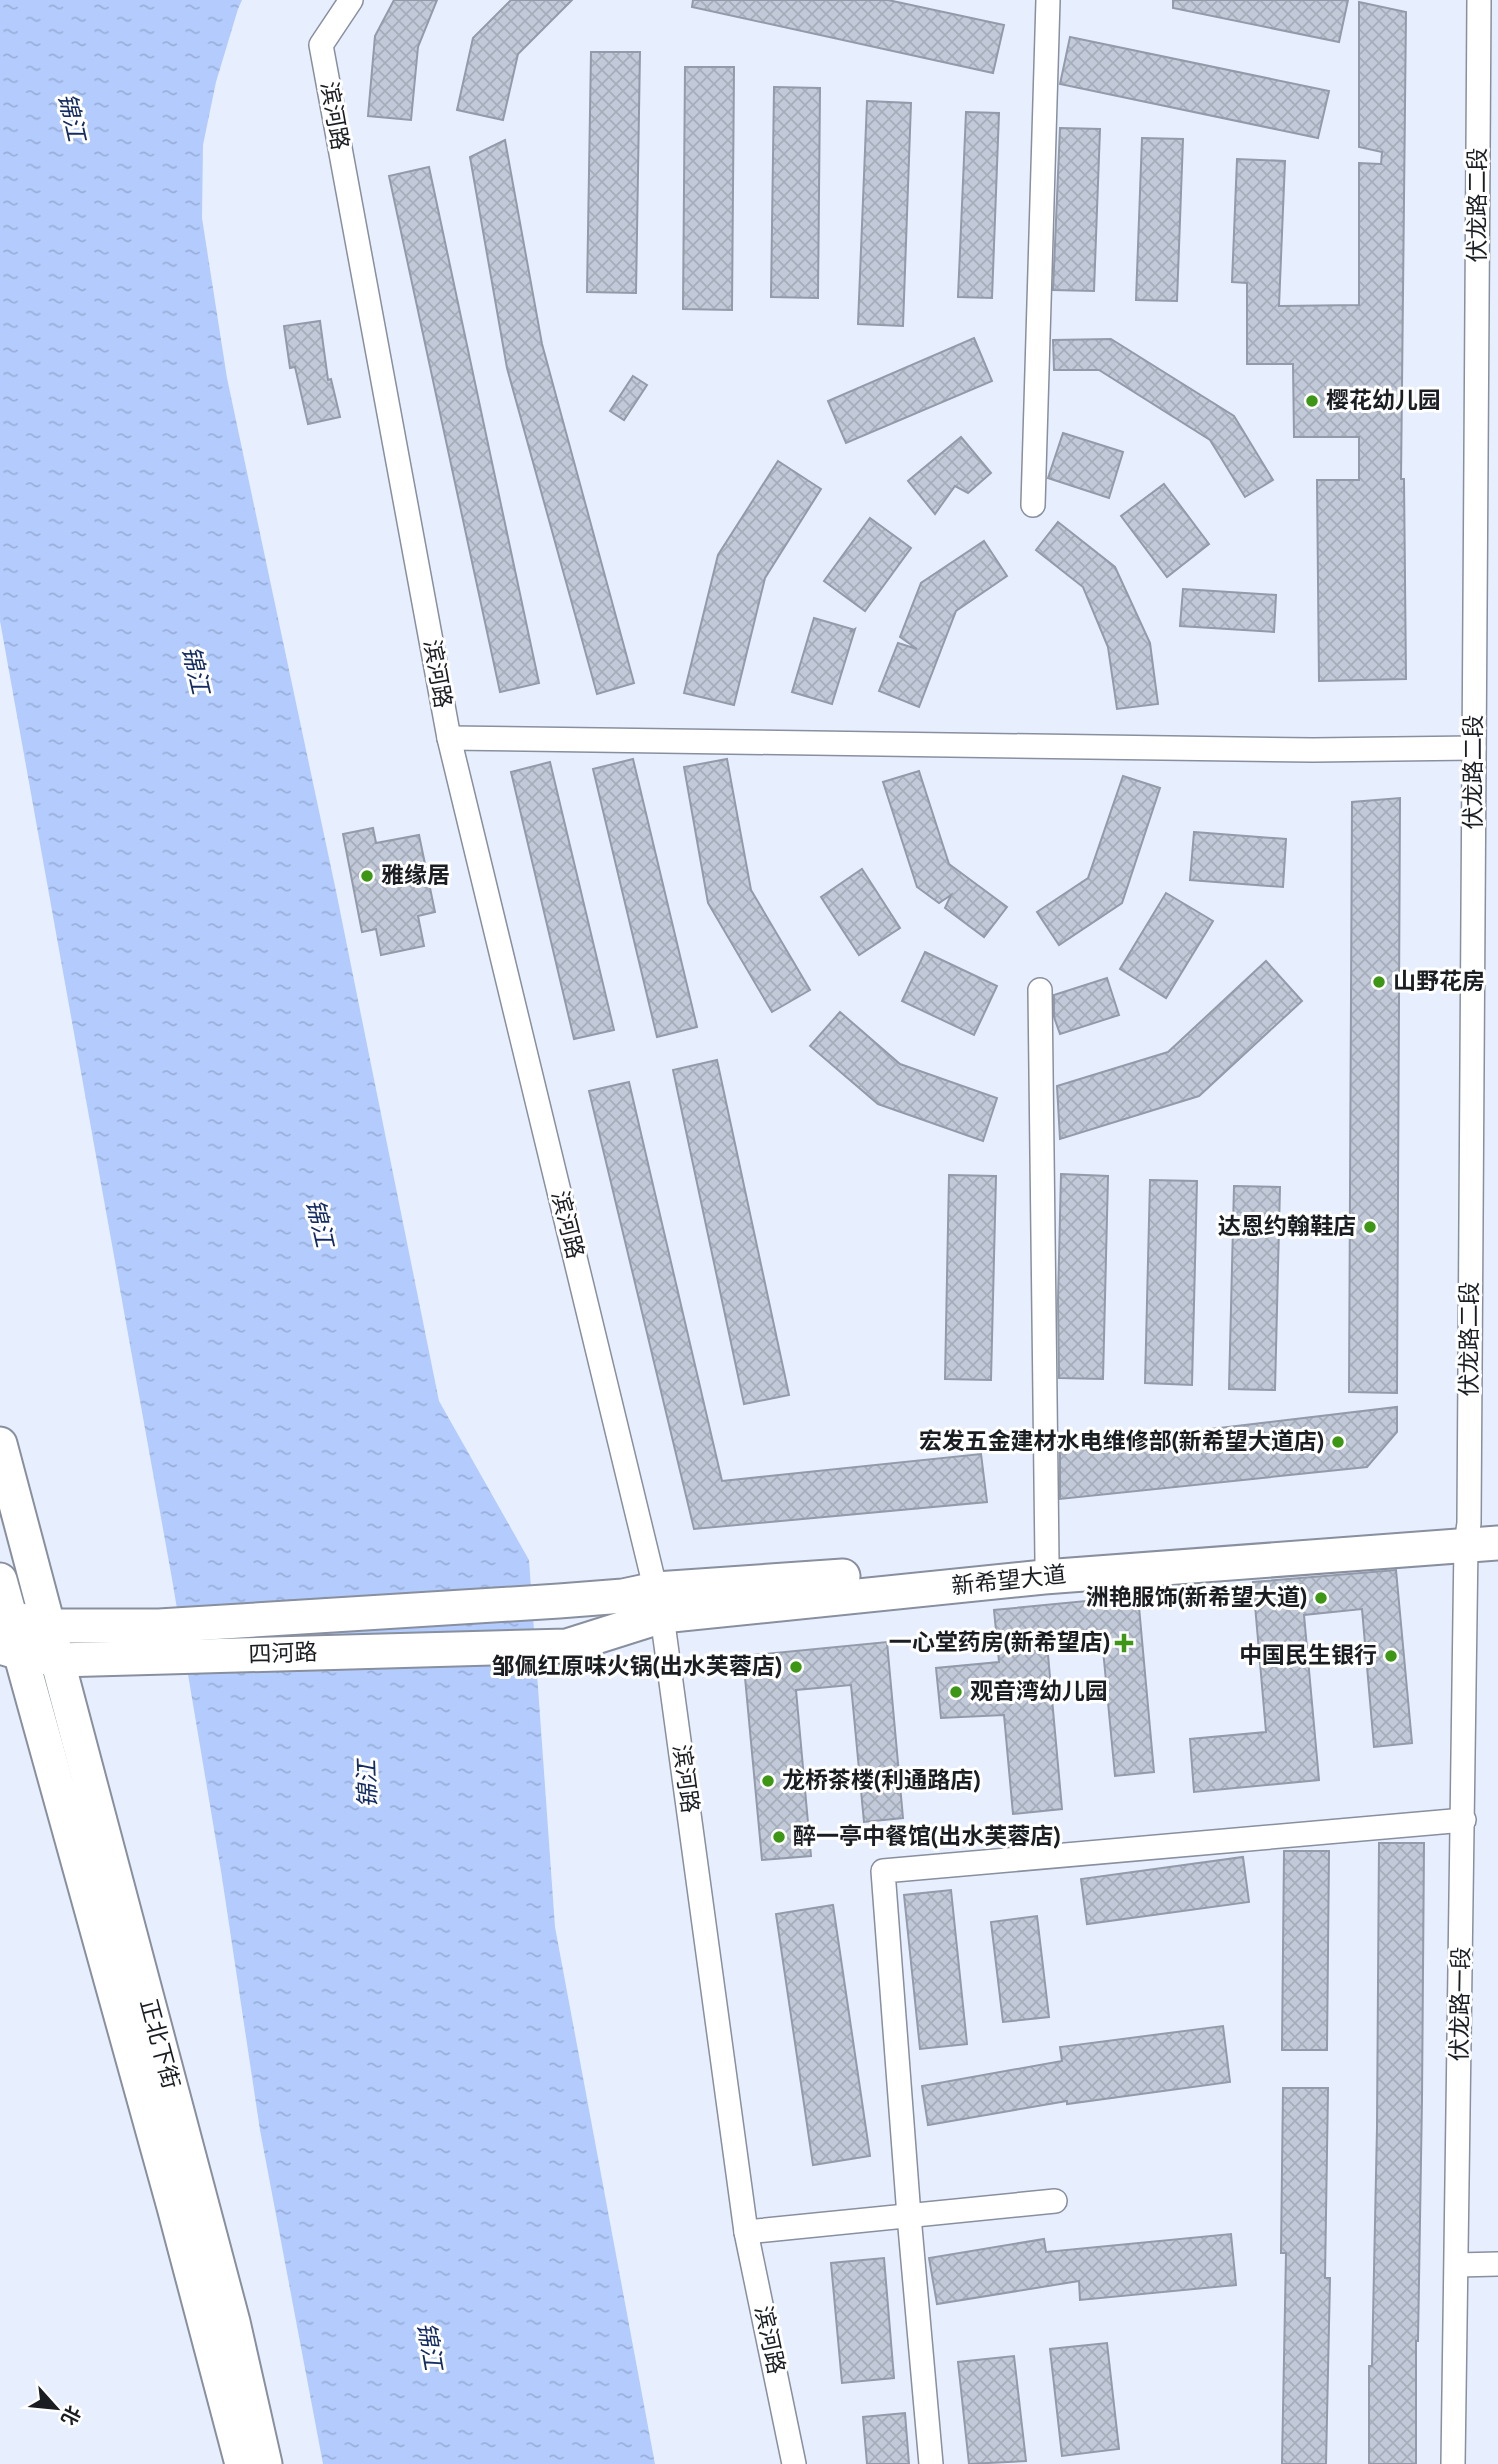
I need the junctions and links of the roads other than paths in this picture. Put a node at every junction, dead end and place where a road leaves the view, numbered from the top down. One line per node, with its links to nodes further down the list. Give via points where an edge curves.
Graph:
1 (351, 0): 5 (street, 滨河路, via 321,45)
2 (1048, 0): 4 (street)
3 (1479, 0): 6 (street, 伏龙路二段)
4 (1033, 505)
5 (449, 738): 6 (street, via 1313,750); 12 (street, 滨河路)
6 (1474, 748): 9 (street, 伏龙路二段)
7 (1040, 990): 10 (street)
8 (0, 1444): 13 (street, 正北下街)
9 (1483, 1533): 10 (street); 12 (street, 新希望大道, via 1044,1577); 18 (street, 伏龙路一段)
10 (1047, 1561): 12 (street)
11 (0, 1580): 14 (street, 正北下街)
12 (659, 1603): 15 (street, 四河路, via 624,1596 559,1601); 16 (street, 新希望大道); 21 (street, 滨河路)
13 (49, 1626): 14 (street, 四河路); 15 (street, 四河路); 17 (street, 正北下街)
14 (7, 1633): 17 (street, 四河路); 24 (street, 正北下街, via 167,2181)
15 (157, 1642): 16 (street, 四河路); 17 (street, 四河路)
16 (567, 1646)
17 (59, 1660): 25 (street, 正北下街, via 233,2322)
18 (1464, 1820): 20 (street, via 883,1871); 22 (street, 伏龙路一段)
19 (1055, 2201): 20 (street)
20 (909, 2216): 21 (street); 27 (street)
21 (746, 2232): 26 (street, 滨河路)
22 (1457, 2264): 23 (street); 28 (street, 伏龙路一段)
23 (1498, 2264)
24 (242, 2464)
25 (265, 2464)
26 (794, 2464)
27 (931, 2464)
28 (1453, 2464)

